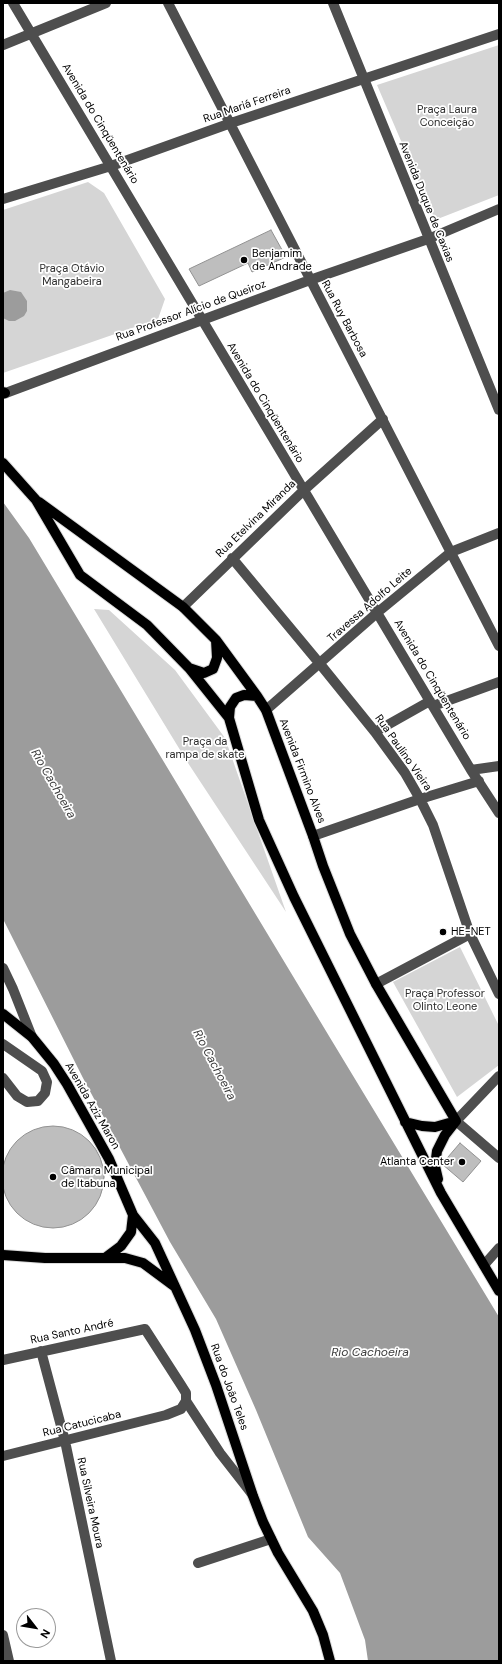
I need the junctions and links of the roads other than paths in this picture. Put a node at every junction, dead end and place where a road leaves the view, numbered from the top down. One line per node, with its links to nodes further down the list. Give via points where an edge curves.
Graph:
1 (13, 3): 5 (street, Avenida do Cinqüentenário)
2 (106, 3): 5 (street)
3 (168, 3): 9 (street, Rua Ruy Barbosa)
4 (333, 3): 8 (street, Avenida Duque de Caxias)
5 (31, 33): 7 (street); 10 (street, Avenida do Cinqüentenário)
6 (499, 34): 8 (street, Rua Mariá Ferreira)
7 (3, 45)
8 (363, 79): 9 (street, Rua Mariá Ferreira); 13 (street, Avenida Duque de Caxias)
9 (231, 123): 10 (street, Rua Mariá Ferreira); 14 (street, Rua Ruy Barbosa)
10 (111, 166): 11 (street, Rua Mariá Ferreira); 15 (street, Avenida do Cinqüentenário)
11 (3, 199)
12 (499, 209): 13 (street, Rua Professor Alício de Queiroz)
13 (428, 239): 14 (street, Rua Professor Alício de Queiroz); 17 (street, Avenida Duque de Caxias)
14 (310, 280): 15 (street, Rua Professor Alício de Queiroz); 18 (street, Rua Ruy Barbosa)
15 (202, 320): 16 (street, Rua Professor Alício de Queiroz); 20 (street, Avenida do Cinqüentenário)
16 (4, 393)
17 (499, 410)
18 (383, 419): 20 (street, Rua Etelvina Miranda); 23 (street, Rua Ruy Barbosa)
19 (3, 463): 21 (main road, Avenida Firmino Alves)
20 (304, 490): 24 (street, Rua Etelvina Miranda); 26 (street, Avenida do Cinqüentenário)
21 (36, 500): 25 (main road, Avenida Firmino Alves); 30 (main road, Avenida Firmino Alves, via 80,575 146,624)
22 (499, 533): 23 (street, Travessa Adolfo Leite)
23 (451, 552): 26 (street, Travessa Adolfo Leite); 28 (street, Rua Ruy Barbosa)
24 (232, 558): 25 (street, Rua Etelvina Miranda); 29 (street, Rua Paulino Vieira)
25 (183, 607): 27 (main road, Avenida Firmino Alves)
26 (378, 612): 29 (street, Travessa Adolfo Leite); 33 (street, Avenida do Cinqüentenário)
27 (216, 640): 30 (main road, via 217,658 213,669 204,673); 32 (main road, Avenida Firmino Alves)
28 (499, 646)
29 (320, 664): 34 (street, Travessa Adolfo Leite); 36 (street, Rua Paulino Vieira)
30 (189, 668): 35 (main road, Avenida Firmino Alves)
31 (499, 682): 33 (street)
32 (257, 696): 34 (main road, Avenida Firmino Alves); 35 (main road, via 244,695 236,698 230,707)
33 (431, 703): 36 (street); 38 (street, Avenida do Cinqüentenário)
34 (266, 710): 43 (main road, Avenida Firmino Alves)
35 (229, 718): 54 (main road, Avenida Firmino Alves, via 265,834)
36 (375, 732): 41 (street, Rua Paulino Vieira, via 405,773)
37 (499, 766): 38 (street)
38 (471, 770): 39 (street, Avenida do Cinqüentenário)
39 (479, 781): 40 (street, Avenida do Cinqüentenário); 41 (street)
40 (495, 798): 42 (street, Avenida do Cinqüentenário)
41 (420, 799): 43 (street); 44 (street, Rua Paulino Vieira, via 433,825)
42 (499, 813)
43 (313, 836): 46 (main road, Avenida Firmino Alves, via 350,934)
44 (470, 934): 46 (street); 47 (street, Rua Paulino Vieira)
45 (3, 968): 49 (street)
46 (376, 984): 53 (main road, Avenida Firmino Alves)
47 (499, 994)
48 (3, 1014): 49 (main road, Avenida Aziz Maron)
49 (32, 1037): 57 (main road, Avenida Aziz Maron, via 67,1084 109,1160)
50 (3, 1044): 52 (street, via 42,1071 46,1082 45,1093 38,1101 27,1102 17,1096)
51 (499, 1076): 53 (street)
52 (3, 1078)
53 (456, 1121): 54 (main road, via 435,1127); 55 (street); 56 (main road, via 437,1151 435,1166)
54 (405, 1122): 56 (main road, Avenida Firmino Alves)
55 (499, 1158)
56 (441, 1192): 61 (main road)
57 (133, 1215): 60 (main road, via 131,1232 122,1246); 62 (main road, Avenida Aziz Maron, via 155,1243)
58 (499, 1248): 61 (street)
59 (3, 1255): 60 (main road)
60 (105, 1258): 62 (main road, via 125,1258 143,1264)
61 (484, 1265): 63 (main road)
62 (176, 1287): 69 (main road, Rua do João Teles, via 216,1385)
63 (499, 1290)
64 (40, 1351): 65 (street, Rua Santo André); 66 (street, Rua Santo André, via 145,1328 181,1384 186,1393); 67 (street, Rua Silveira Moura)
65 (3, 1360)
66 (186, 1401): 67 (street, Rua Catucicaba, via 181,1409 166,1415); 69 (street, via 220,1453)
67 (65, 1441): 68 (street, Rua Catucicaba); 74 (street, Rua Silveira Moura)
68 (3, 1456)
69 (253, 1496): 70 (main road, Rua do João Teles)
70 (271, 1539): 71 (street); 75 (main road, Rua do João Teles, via 313,1611 323,1635)
71 (198, 1563)
72 (3, 1635): 73 (street)
73 (9, 1661)
74 (111, 1661)
75 (329, 1661)

